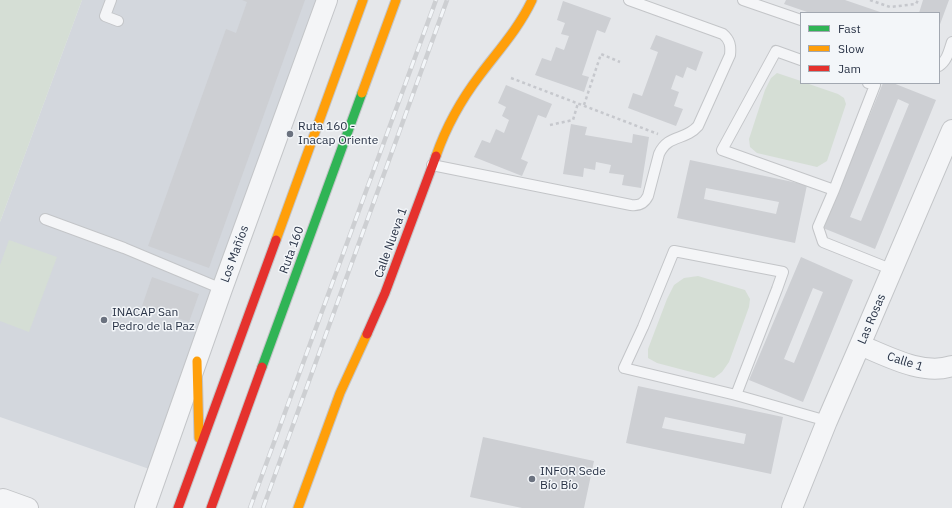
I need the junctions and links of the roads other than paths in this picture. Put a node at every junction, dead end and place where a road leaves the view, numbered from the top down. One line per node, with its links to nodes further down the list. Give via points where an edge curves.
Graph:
1 (111, 0): 10 (lane, via 105,16)
2 (327, 0): 21 (street, Los Mañíos)
3 (363, 0): 27 (main road, Ruta 160)
4 (396, 0): 32 (main road, Ruta 160)
5 (532, 0): 17 (main road, Calle Nueva 1, via 518,26 459,106)
6 (629, 0): 17 (lane, via 723,34 731,49 698,126 689,134 664,145 659,154 648,196 642,204 631,205)
7 (744, 0): 8 (lane)
8 (767, 4): 9 (lane)
9 (800, 20)
10 (118, 21)
11 (952, 42): 13 (lane, via 945,60)
12 (800, 60): 18 (lane, via 776,51 722,150)
13 (940, 65)
14 (870, 84): 18 (lane, via 875,86)
15 (952, 130): 16 (street, Las Rosas)
16 (948, 154): 20 (street, Las Rosas)
17 (432, 165): 33 (main road, Calle Nueva 1, via 385,293 340,393)
18 (834, 190): 20 (lane, via 818,227 823,242)
19 (45, 219): 21 (lane, via 124,248)
20 (893, 270): 22 (street, Las Rosas)
21 (222, 289): 23 (street, Los Mañíos)
22 (860, 345): 24 (street, Calle 1, via 918,368 938,369); 26 (street, Las Rosas)
23 (197, 361): 27 (main road); 30 (street, Los Mañíos)
24 (952, 366)
25 (736, 395): 25 (lane, via 783,272 674,250 624,368); 26 (lane)
26 (827, 421): 34 (street, Las Rosas)
27 (199, 451): 31 (main road, Ruta 160)
28 (3, 499): 29 (street)
29 (28, 508)
30 (145, 508)
31 (178, 508)
32 (211, 508)
33 (298, 508)
34 (792, 508)

